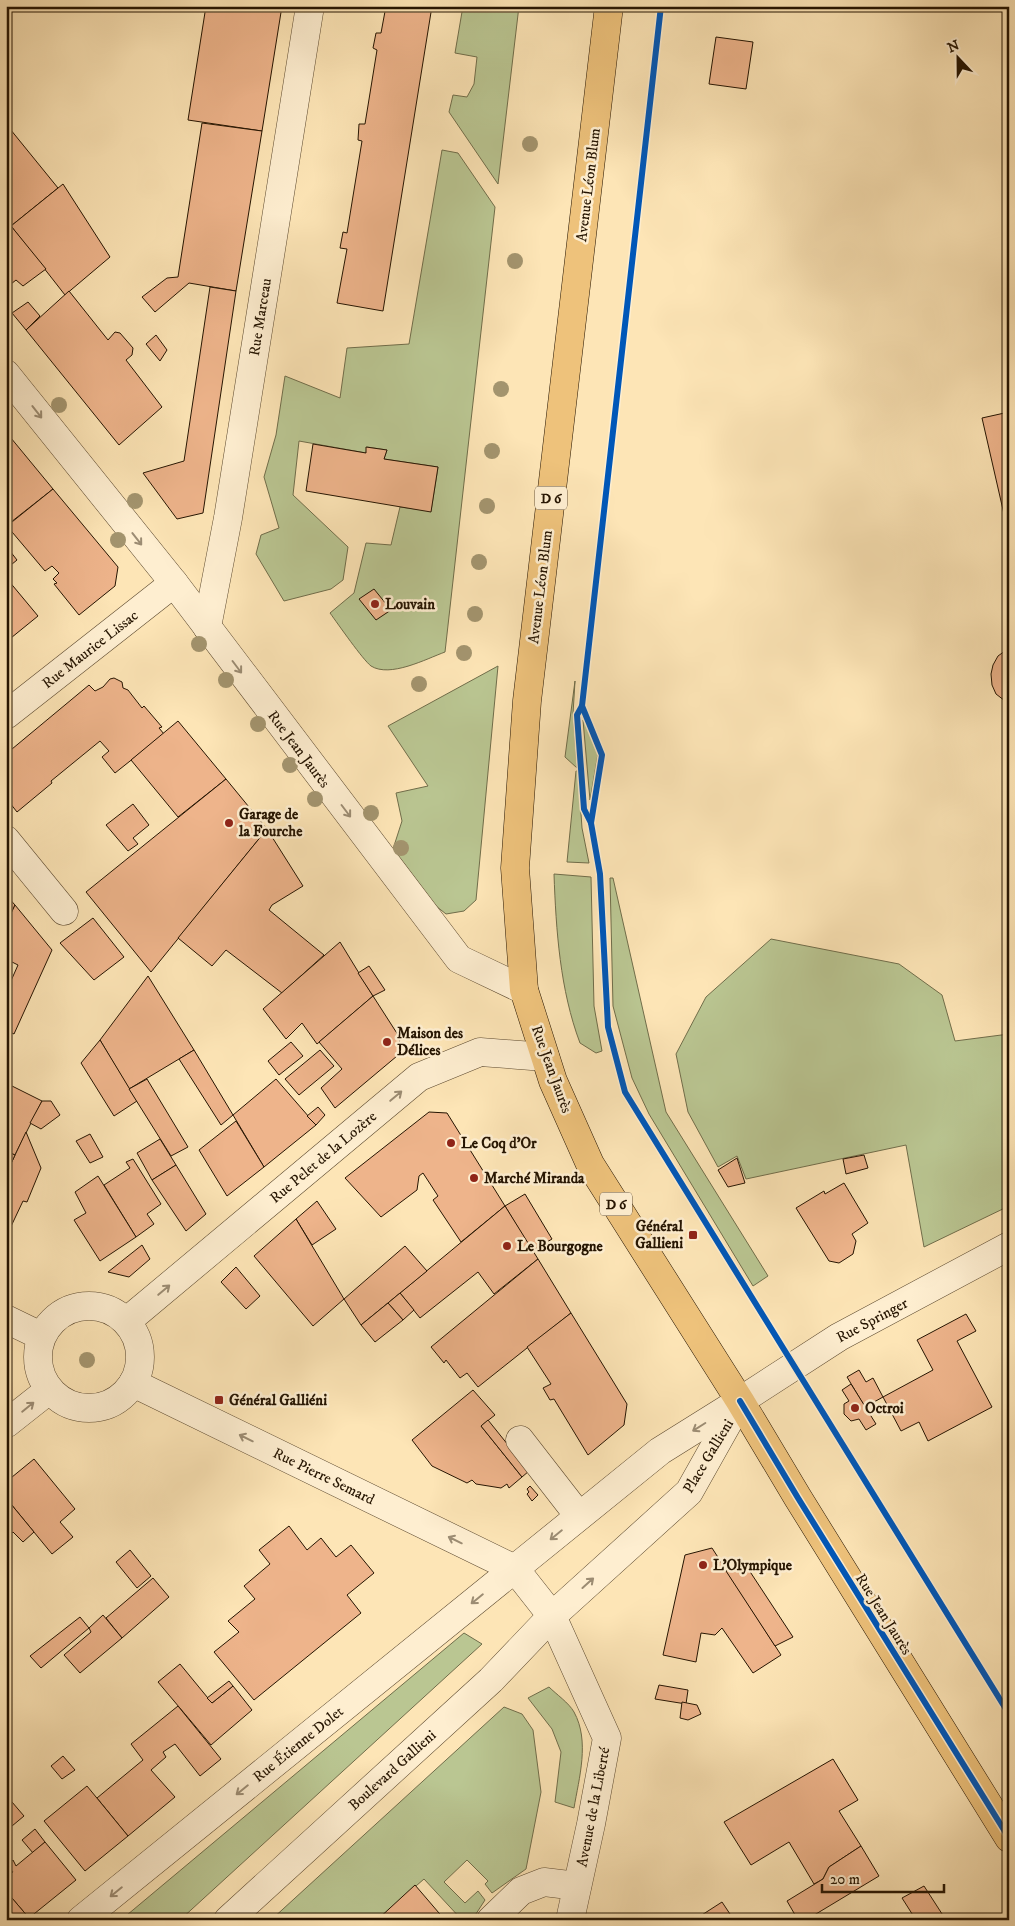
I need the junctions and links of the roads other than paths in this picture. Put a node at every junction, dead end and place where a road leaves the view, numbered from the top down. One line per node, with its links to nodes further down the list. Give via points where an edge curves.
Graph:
1 (310, 6): 5 (street, Rue Marceau, via 228,518)
2 (609, 6): 9 (main road, Avenue Léon Blum / D 6, via 527,701 514,868)
3 (6, 374): 4 (street, Rue Jean Jaurès, one-way to 4)
4 (174, 583): 5 (street, Rue Jean Jaurès); 6 (street, Rue Maurice Lissac)
5 (207, 627): 9 (street, Rue Jean Jaurès, one-way to 9, via 459,959)
6 (6, 715)
7 (6, 840): 8 (street)
8 (64, 911)
9 (524, 990): 10 (main road, Rue Jean Jaurès / D 6)
10 (545, 1057): 13 (street, Rue Pelet de la Lozère, one-way to 10, via 420,1077 480,1052); 17 (main road, Rue Jean Jaurès / D 6, via 590,1164)
11 (1009, 1246): 17 (street, Rue Springer, via 839,1337)
12 (6, 1319): 14 (street)
13 (127, 1321): 14 (street, via 113,1310 97,1305 80,1305 64,1311); 15 (street, via 141,1352)
14 (41, 1336): 16 (street, via 37,1364)
15 (133, 1383): 16 (street, via 121,1397 108,1405 92,1408 76,1407); 21 (street, Rue Pierre Semard, one-way to 15)
16 (49, 1390): 18 (street, one-way to 16)
17 (740, 1401): 20 (street, Place Gallieni, one-way to 20, via 660,1451); 22 (street, Place Gallieni, one-way to 17, via 689,1492); 23 (main road, Rue Jean Jaurès / D 6)
18 (6, 1424)
19 (520, 1440): 20 (street)
20 (579, 1516): 21 (street, Place Gallieni, one-way to 21)
21 (515, 1569): 22 (street); 25 (street, Rue Étienne Dolet, one-way to 25)
22 (552, 1616): 24 (street, Avenue de la Liberté, via 607,1738); 26 (street, Boulevard Gallieni, via 491,1680)
23 (1009, 1838)
24 (577, 1886): 27 (street, via 544,1882 521,1891); 28 (street, Avenue de la Liberté)
25 (81, 1920)
26 (228, 1920)
27 (491, 1920)
28 (570, 1920)

